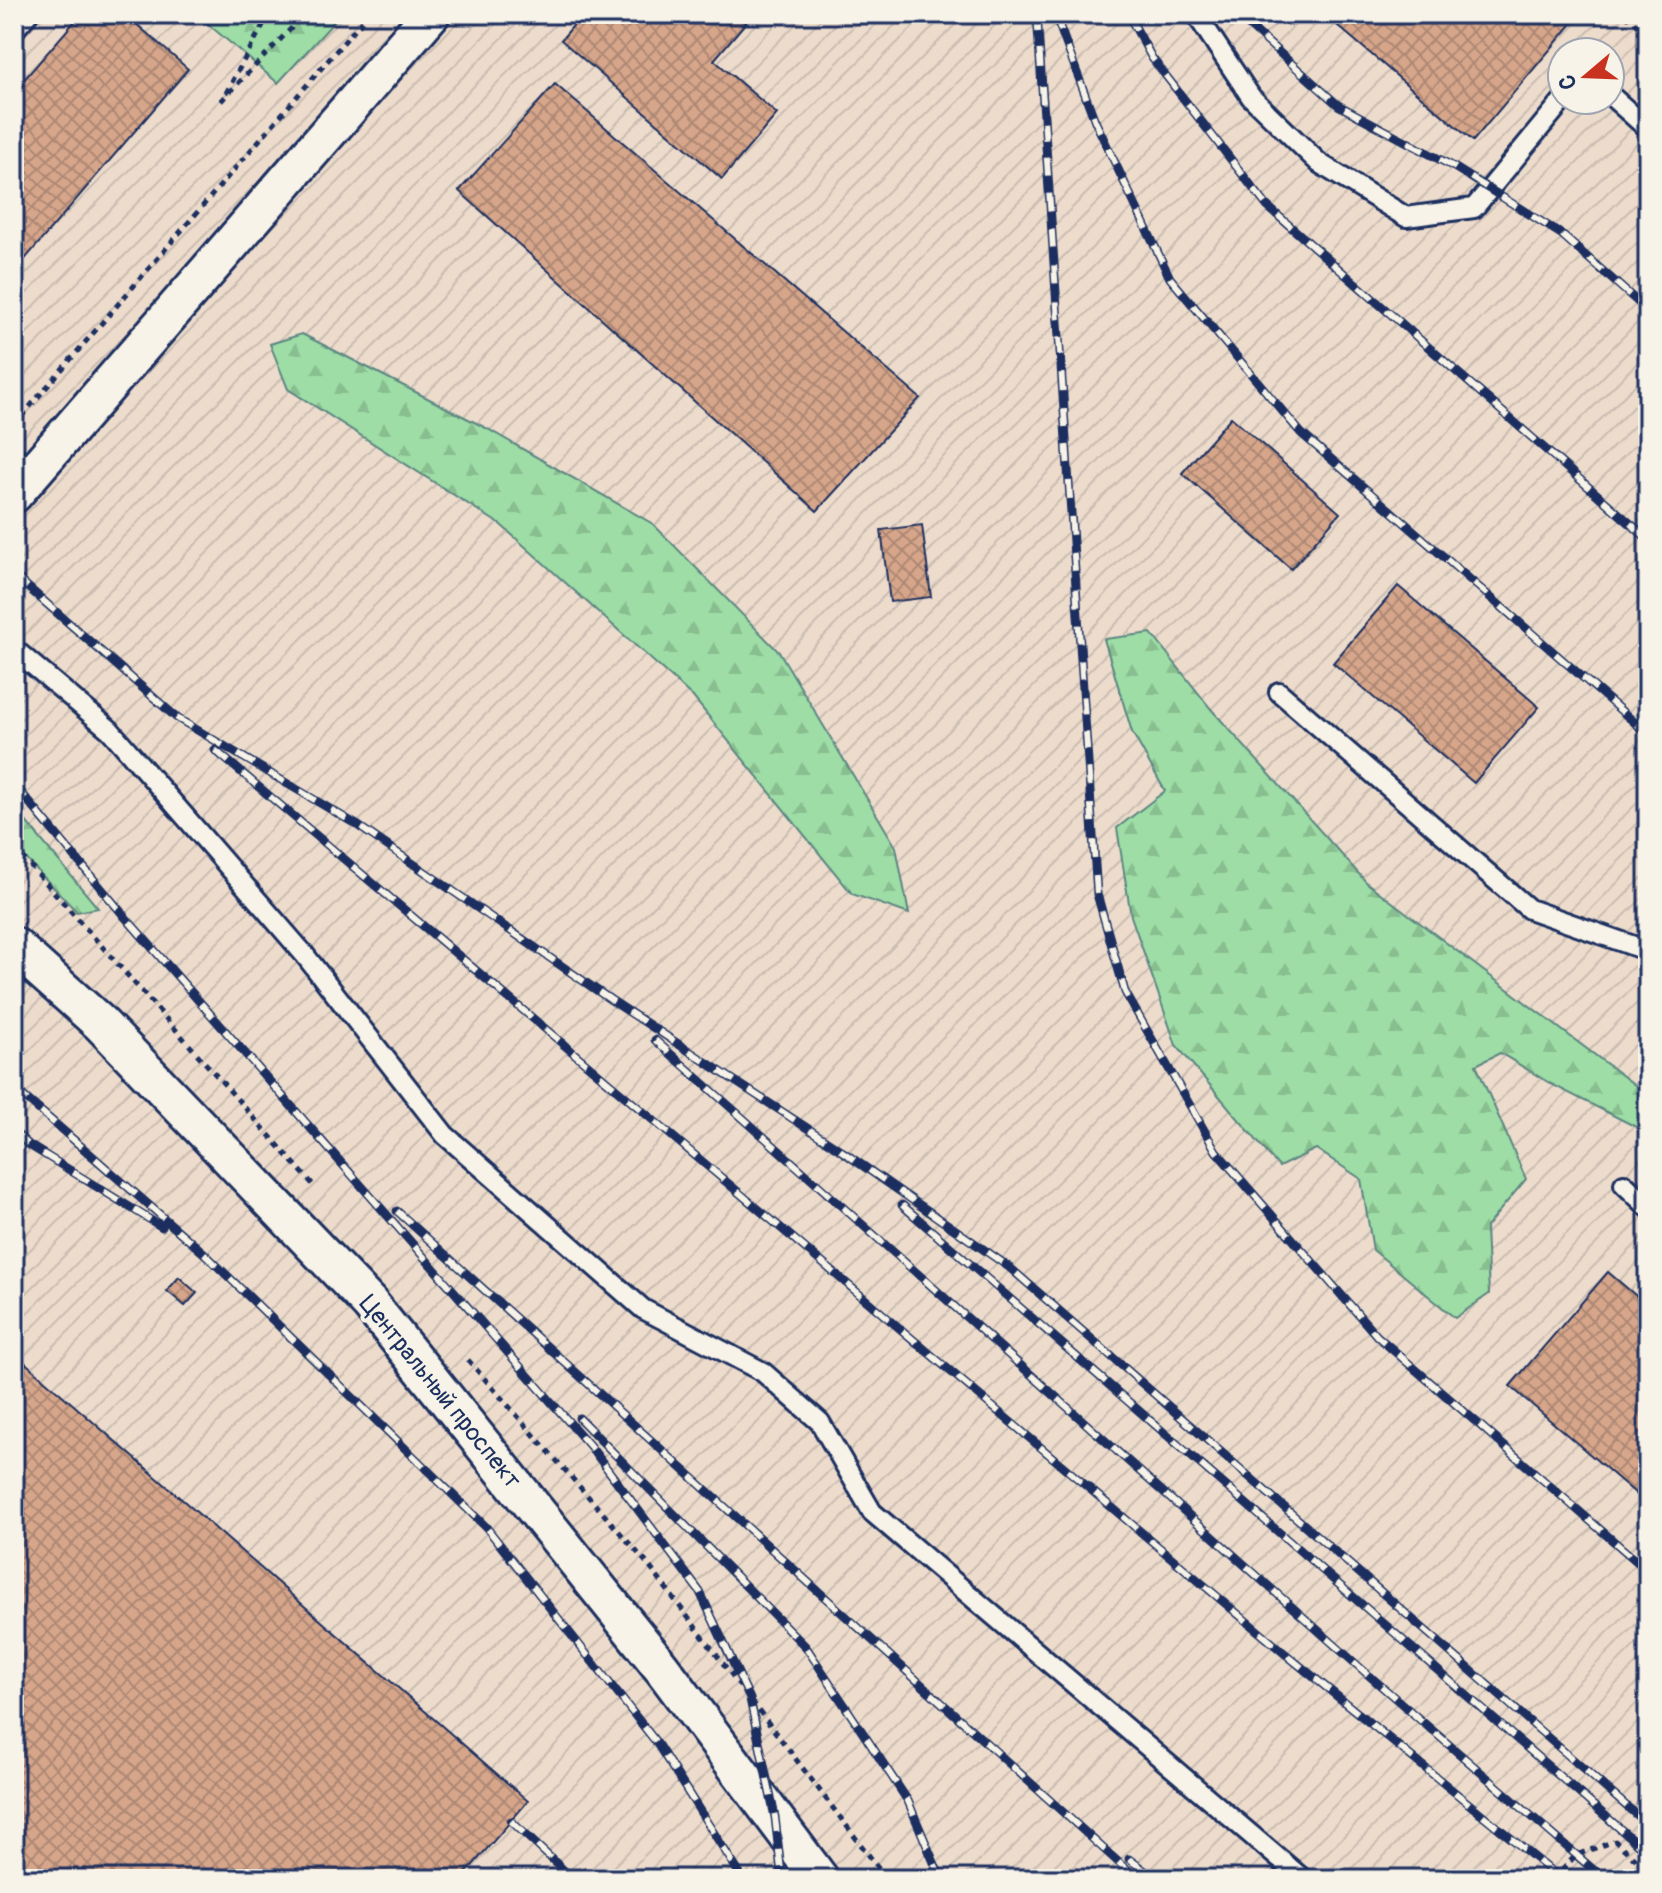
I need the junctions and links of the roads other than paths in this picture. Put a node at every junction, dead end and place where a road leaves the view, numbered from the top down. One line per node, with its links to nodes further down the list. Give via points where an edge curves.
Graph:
1 (28, 14): 4 (lane)
2 (431, 14): 8 (street)
3 (1196, 14): 6 (lane, via 1251,97 1319,163 1406,217 1474,208)
4 (14, 30)
5 (1626, 109): 7 (lane)
6 (1550, 116)
7 (1648, 129)
8 (20, 474)
9 (14, 649): 16 (lane, via 110,730 304,954 445,1135 643,1309 763,1372 820,1422 872,1512)
10 (1279, 692): 12 (lane, via 1529,909)
11 (14, 946): 15 (street, Центральный проспект, via 100,1023 370,1304 662,1668)
12 (1648, 951)
13 (1624, 1184): 14 (lane)
14 (1648, 1207)
15 (820, 1879)
16 (1303, 1879)

